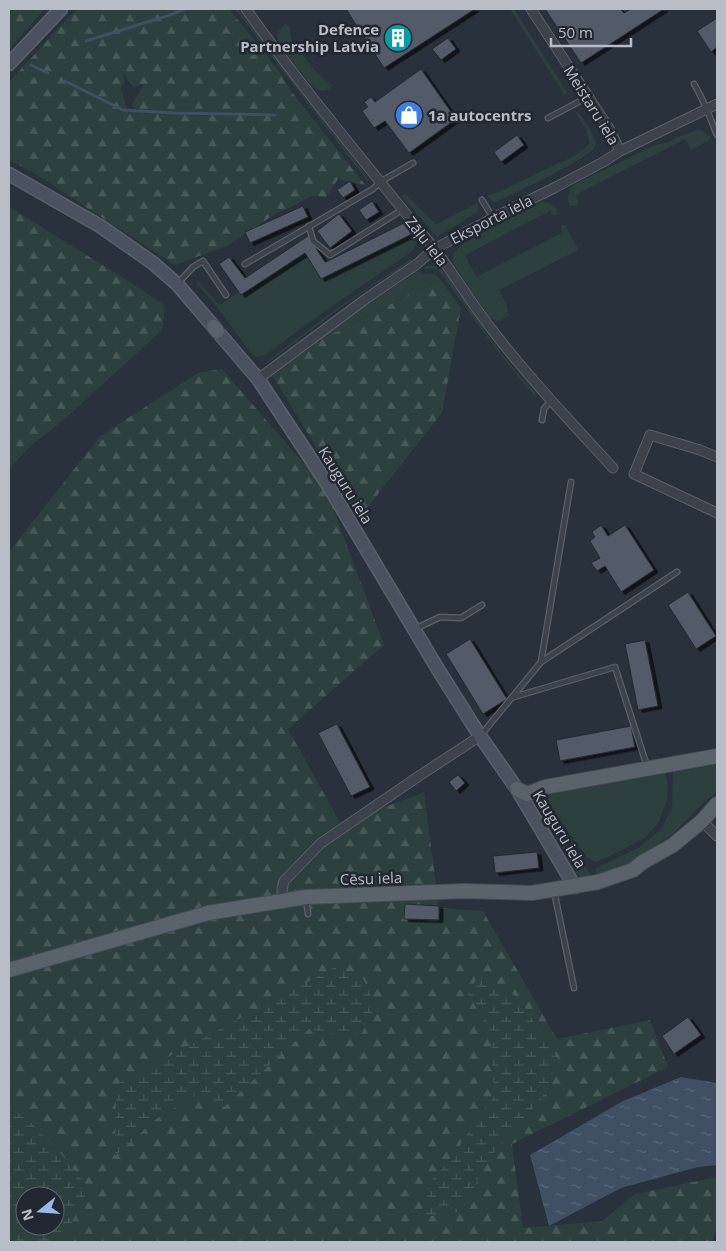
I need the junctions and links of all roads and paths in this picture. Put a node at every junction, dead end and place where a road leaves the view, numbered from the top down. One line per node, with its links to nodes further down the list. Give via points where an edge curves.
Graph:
1 (60, 9): 4 (main road)
2 (246, 9): 14 (street, Zāļu iela)
3 (531, 9): 6 (street, Meistaru iela)
4 (9, 64)
5 (694, 84): 8 (lane)
6 (588, 96): 9 (lane); 11 (street, Meistaru iela)
7 (717, 104): 8 (street, Eksporta iela)
8 (706, 110): 10 (lane); 11 (street, Eksporta iela)
9 (548, 118)
10 (717, 135)
11 (620, 151): 17 (street, Eksporta iela, via 605,162)
12 (413, 163): 14 (lane)
13 (9, 174): 21 (main road, Kauguru iela, via 100,226 153,263)
14 (380, 182): 18 (lane); 19 (street, Zāļu iela)
15 (482, 200): 17 (lane)
16 (397, 213): 18 (lane, via 330,255 313,241)
17 (493, 218): 19 (street, Eksporta iela)
18 (309, 226): 20 (lane)
19 (434, 249): 23 (street, Eksporta iela); 24 (street, Zāļu iela, via 492,331)
20 (245, 264)
21 (176, 284): 22 (lane, via 203,261); 23 (main road, Kauguru iela)
22 (226, 295)
23 (258, 378): 32 (main road, Kauguru iela, via 328,485)
24 (551, 400): 25 (lane, via 544,408); 27 (street, Zāļu iela)
25 (542, 420)
26 (717, 457): 29 (street, via 650,435 634,474)
27 (613, 468)
28 (571, 482): 33 (lane)
29 (717, 512)
30 (677, 572): 33 (lane)
31 (482, 605): 32 (lane, via 461,618 440,617)
32 (414, 629): 35 (main road, Kauguru iela)
33 (542, 662): 34 (lane)
34 (512, 697): 35 (lane); 37 (lane, via 615,667)
35 (480, 736): 38 (main road, Kauguru iela); 45 (street, via 320,843 284,881)
36 (717, 756): 37 (main road)
37 (648, 768): 38 (main road, via 545,787 527,794)
38 (517, 789): 42 (main road, Kauguru iela)
39 (717, 804): 40 (main road, Cēsu iela)
40 (702, 821): 41 (street); 42 (main road, Cēsu iela, via 673,845 633,870)
41 (717, 836)
42 (575, 887): 43 (main road, Cēsu iela)
43 (553, 890): 44 (main road, Cēsu iela); 48 (lane)
44 (306, 897): 45 (main road, Cēsu iela); 46 (lane)
45 (283, 901): 47 (main road, Cēsu iela, via 208,913)
46 (308, 914)
47 (9, 970)
48 (574, 988)

